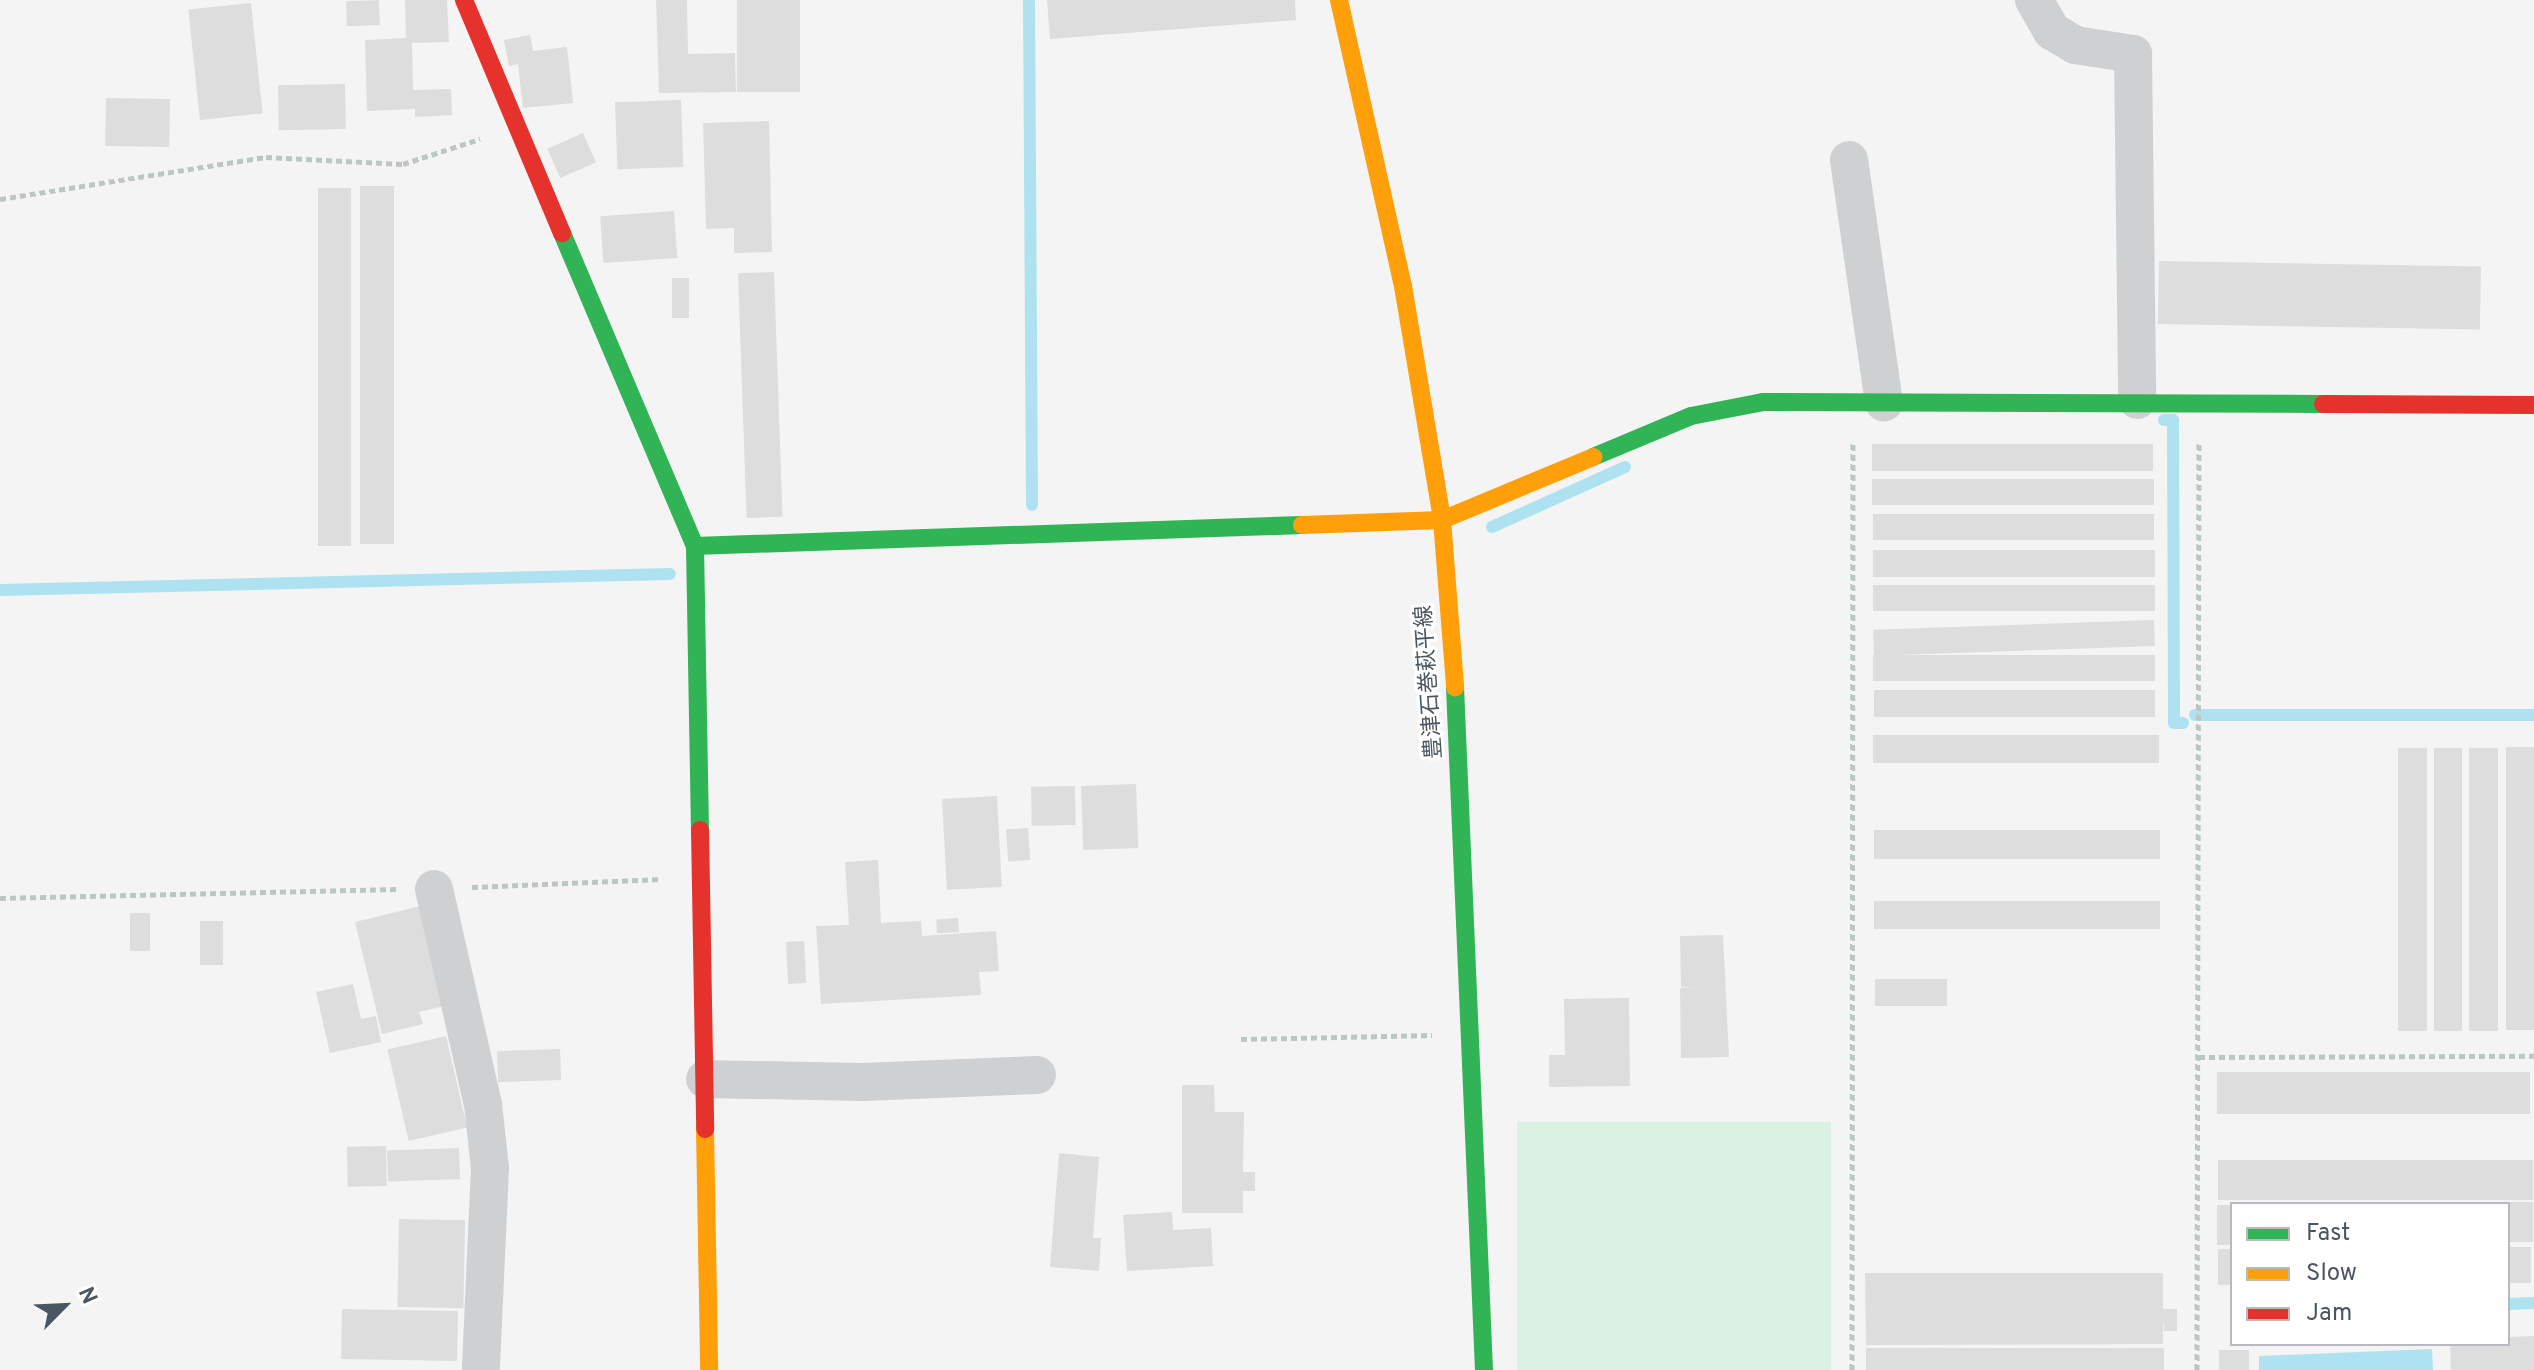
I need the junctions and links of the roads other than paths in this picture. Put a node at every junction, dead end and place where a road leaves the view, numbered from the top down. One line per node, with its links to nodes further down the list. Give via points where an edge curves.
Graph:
1 (1339, 0): 8 (street, 豊津石巻萩平線, via 1403,286)
2 (2034, 0): 5 (street, via 2052,31 2075,45 2133,54)
3 (466, 1): 9 (street)
4 (1849, 160): 6 (street)
5 (2137, 400): 6 (street); 7 (street)
6 (1869, 404): 8 (street, via 1763,402 1691,416)
7 (2534, 405)
8 (1442, 520): 9 (street); 15 (street, 豊津石巻萩平線, via 1462,779)
9 (695, 546): 12 (street)
10 (434, 889): 13 (street, via 483,1104 490,1168)
11 (1037, 1075): 12 (street, via 863,1082)
12 (705, 1079): 14 (street)
13 (481, 1370)
14 (709, 1370)
15 (1484, 1370)

